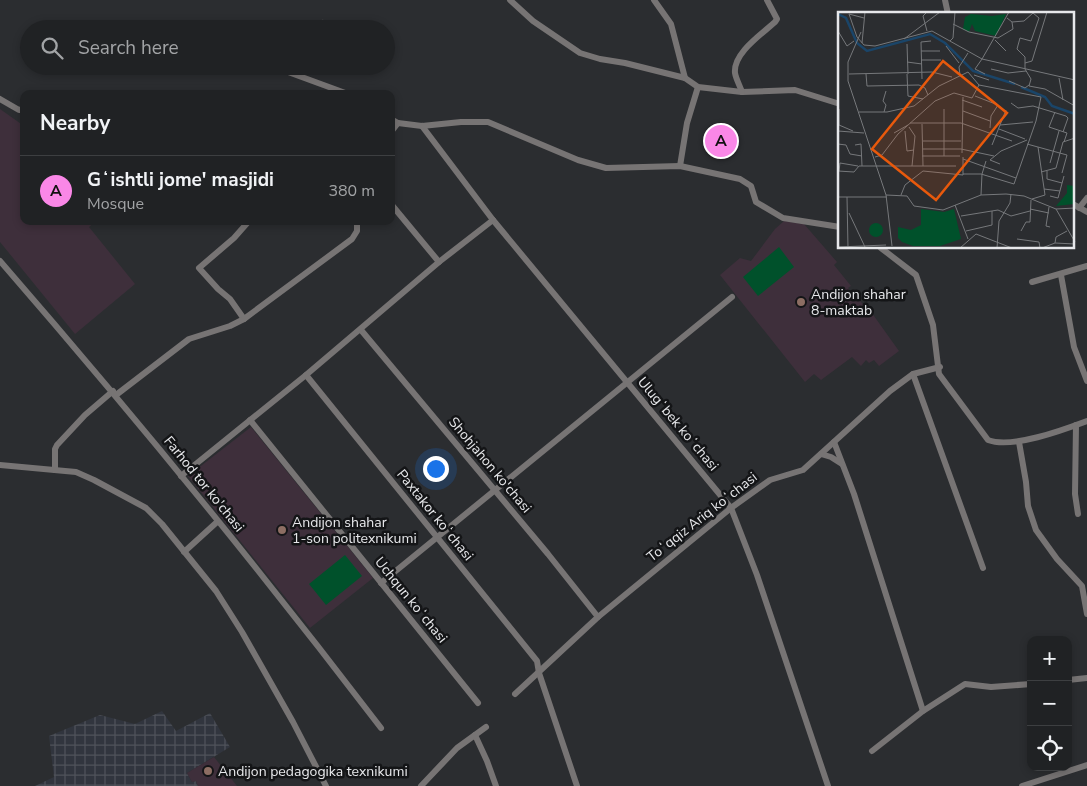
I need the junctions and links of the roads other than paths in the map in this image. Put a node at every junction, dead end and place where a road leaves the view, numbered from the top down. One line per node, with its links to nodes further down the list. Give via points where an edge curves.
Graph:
1 (510, 0): 5 (street, via 533,21 580,53)
2 (654, 0): 5 (street, via 671,24)
3 (767, 0): 8 (street, via 777,19 746,48 737,62 736,73)
4 (298, 75): 7 (street)
5 (685, 78): 6 (street)
6 (698, 87): 8 (street); 16 (street)
7 (337, 90)
8 (742, 92): 10 (street, via 795,90)
9 (0, 99): 11 (street)
10 (838, 103)
11 (20, 110)
12 (395, 121): 13 (street)
13 (398, 123): 14 (street); 15 (street)
14 (422, 126): 16 (street, via 488,122 578,160 606,168); 21 (street, Ulugʻbek koʻchasi)
15 (395, 127)
16 (680, 166): 24 (street, via 740,179 751,186 756,202 783,218)
17 (1087, 198): 18 (street)
18 (1076, 206): 20 (street)
19 (395, 209): 27 (street)
20 (1087, 212)
21 (493, 220): 27 (street); 38 (street, Ulugʻbek koʻchasi)
22 (245, 225): 32 (street, via 199,268)
23 (357, 225): 32 (street, via 358,231 352,239)
24 (838, 227)
25 (882, 249): 34 (street, via 916,275 933,325)
26 (0, 261): 39 (street, Farhod tor ko'chasi)
27 (439, 262): 33 (street)
28 (1087, 266): 29 (street)
29 (1061, 275): 30 (street); 37 (street, via 1074,347)
30 (1032, 282)
31 (732, 297): 38 (street)
32 (244, 319): 39 (street, via 189,339)
33 (361, 330): 36 (street); 50 (street, Shohjahon ko'chasi)
34 (940, 367): 35 (street, Toʻqqiz Ariq koʻchasi); 44 (street, via 940,374 983,436 995,442)
35 (913, 374): 43 (street, Toʻqqiz Ariq koʻchasi); 56 (street)
36 (306, 375): 40 (street); 54 (street, Paxtakor koʻchasi)
37 (1087, 381)
38 (628, 383): 50 (street); 51 (street, Ulugʻbek koʻchasi)
39 (114, 393): 48 (street, via 85,415 57,445 54,449); 49 (street, Farhod tor ko'chasi)
40 (250, 420): 49 (street); 57 (street, Uchqun koʻchasi)
41 (1087, 421): 42 (street)
42 (1076, 425): 44 (street); 52 (street)
43 (834, 442): 45 (street, Toʻqqiz Ariq koʻchasi); 46 (street)
44 (1019, 442): 58 (street, via 1028,506 1036,530 1082,586)
45 (821, 454): 46 (street); 51 (street, Toʻqqiz Ariq koʻchasi, via 803,470 770,480)
46 (842, 464): 66 (street)
47 (0, 465): 48 (street)
48 (55, 470): 55 (street, via 76,472 146,508)
49 (181, 476): 53 (street, Farhod tor ko'chasi)
50 (495, 490): 54 (street); 59 (street, Shohjahon ko'chasi)
51 (731, 508): 59 (street, Toʻqqiz Ariq koʻchasi); 76 (street, Ulugʻbek koʻchasi)
52 (1078, 514)
53 (217, 522): 55 (street); 68 (street, Farhod tor ko'chasi, via 302,624)
54 (437, 537): 57 (street); 60 (street, Paxtakor koʻchasi, via 537,661)
55 (184, 552): 72 (street, via 216,591 242,632)
56 (983, 568)
57 (381, 583): 65 (street, Uchqun koʻchasi)
58 (1087, 614)
59 (598, 618): 60 (street, Toʻqqiz Ariq koʻchasi)
60 (539, 673): 64 (street, Toʻqqiz Ariq koʻchasi); 75 (street, Paxtakor koʻchasi)
61 (1087, 678): 62 (street)
62 (1072, 680)
63 (1027, 684): 66 (street, via 991,687 965,684)
64 (515, 694)
65 (478, 703)
66 (923, 711): 70 (street)
67 (486, 727): 69 (street)
68 (381, 728)
69 (475, 735): 73 (street, via 457,748); 74 (street)
70 (872, 751)
71 (1087, 764): 77 (street)
72 (326, 786)
73 (421, 786)
74 (496, 786)
75 (577, 786)
76 (828, 786)
77 (1022, 786)

